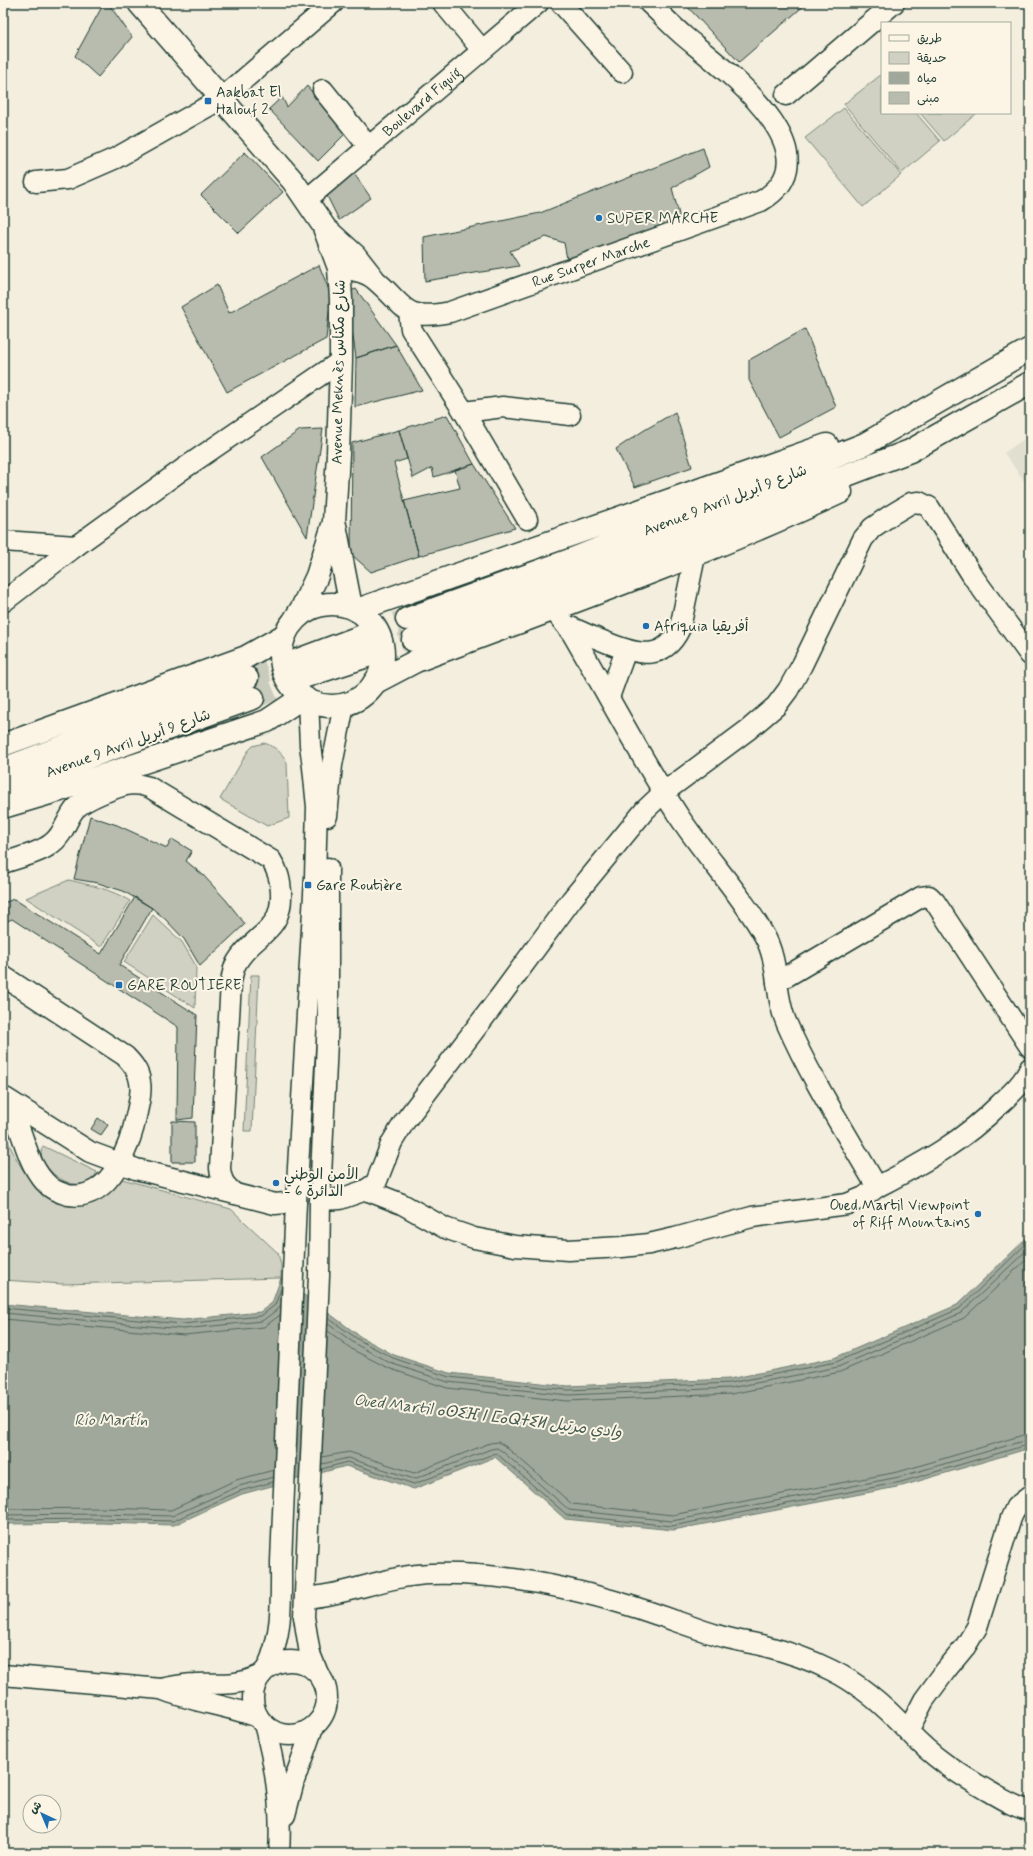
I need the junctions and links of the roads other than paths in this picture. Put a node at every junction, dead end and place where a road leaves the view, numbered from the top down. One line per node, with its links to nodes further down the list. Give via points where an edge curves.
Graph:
1 (139, 3): 12 (main road, Avenue Meknès شارع مكناس)
2 (333, 3): 12 (street)
3 (443, 3): 8 (street)
4 (560, 3): 9 (street)
5 (649, 3): 19 (street, Rue Surper Marche, via 681,34 715,60 767,114 783,140 786,151 788,164 779,186 772,195 761,201 450,312 430,316)
6 (894, 3): 11 (street)
7 (527, 6): 8 (street, Boulevard Figuig)
8 (482, 50): 13 (street, Boulevard Figuig)
9 (622, 72)
10 (323, 90): 13 (street)
11 (786, 95)
12 (221, 99): 14 (street, via 116,158 68,179); 15 (main road, Avenue Meknès شارع مكناس, via 279,163)
13 (368, 146): 15 (street, Boulevard Figuig)
14 (36, 182)
15 (306, 200): 16 (main road, Avenue Meknès شارع مكناس)
16 (323, 225): 17 (main road, Avenue Meknès شارع مكناس); 18 (street, via 356,255)
17 (339, 268): 18 (street, via 365,273); 21 (main road, Avenue Meknès شارع مكناس)
18 (374, 278): 19 (street)
19 (409, 312): 23 (street, via 411,330)
20 (1030, 349): 24 (main road, Avenue 9 Avril شارع 9 أبريل)
21 (341, 361): 28 (main road, Avenue Meknès شارع مكناس); 30 (street)
22 (1030, 383): 26 (main road, Avenue 9 Avril شارع 9 أبريل)
23 (464, 412): 25 (street, via 502,407); 27 (street)
24 (918, 413): 33 (main road); 35 (main road, Avenue 9 Avril شارع 9 أبريل, via 864,444 820,463 496,588)
25 (570, 415)
26 (910, 451): 31 (main road, via 861,483 778,522); 38 (main road, Avenue 9 Avril شارع 9 أبريل, via 557,588)
27 (527, 519)
28 (334, 522): 33 (main road, Avenue Meknès شارع مكناس); 37 (main road, Avenue Meknès شارع مكناس, via 317,576)
29 (3, 541): 30 (street)
30 (76, 546): 32 (street)
31 (695, 556): 34 (main road); 40 (street, via 676,637 666,647 648,654)
32 (3, 602)
33 (354, 609): 37 (main road, via 334,604 318,606); 42 (main road, via 374,626 382,645 382,667)
34 (553, 609): 36 (street); 42 (main road, via 416,662)
35 (407, 619)
36 (568, 626): 40 (street); 44 (street)
37 (289, 629): 43 (main road, via 281,647 282,667 291,686); 46 (main road, via 246,657)
38 (413, 640)
39 (367, 645): 43 (main road)
40 (626, 650): 44 (street)
41 (1030, 655): 49 (street, via 974,578 928,507 923,503 912,503 872,528 863,539 802,665 776,706 749,730)
42 (374, 683): 45 (main road, via 366,693)
43 (303, 684): 45 (main road, via 319,705); 50 (main road, via 267,721); 62 (street, via 317,807 315,885)
44 (609, 697): 49 (street)
45 (344, 705): 61 (street, via 332,765 327,816 328,1018)
46 (3, 745)
47 (3, 769): 48 (main road, Avenue 9 Avril شارع 9 أبريل, via 250,688)
48 (3, 788)
49 (663, 793): 53 (street, via 764,935 771,950); 59 (street, via 645,810 572,899 412,1111 392,1142 376,1184)
50 (3, 807)
51 (3, 863): 60 (street, via 50,846 58,839 75,810 83,803 130,784 149,787 270,860 280,878 281,902 278,917 237,962 231,983 220,1168 221,1178)
52 (3, 976): 57 (street, via 124,1056 133,1065 139,1077 140,1096 132,1134)
53 (777, 982): 54 (street, via 921,897 929,896); 58 (street, via 787,1024 822,1092)
54 (1030, 1046)
55 (1030, 1068): 58 (street, via 1016,1089 982,1122 954,1144)
56 (3, 1098): 57 (street, via 90,1152); 57 (street, via 16,1120 32,1164 50,1188 68,1194 87,1194 98,1188)
57 (120, 1163): 60 (street)
58 (877, 1187): 59 (street, via 864,1197 847,1204 752,1217 649,1244 568,1250 515,1246 466,1236 402,1204)
59 (366, 1190): 61 (street, via 340,1199)
60 (235, 1194): 62 (street, via 275,1204)
61 (320, 1200): 64 (street)
62 (296, 1202): 66 (street, via 279,1632 275,1651)
63 (1030, 1496): 71 (street, via 1016,1507 1010,1518 977,1627 965,1648 924,1700)
64 (305, 1598): 65 (street, via 306,1636); 71 (street, via 328,1596 391,1580 431,1574 508,1580 569,1590 631,1606 722,1637 761,1645 814,1662 850,1680)
65 (317, 1671): 66 (street, via 292,1660 275,1664); 70 (street, via 328,1695 324,1713)
66 (264, 1672): 68 (street, via 228,1685 194,1684); 69 (street, via 255,1687 253,1700)
67 (3, 1675): 68 (street)
68 (160, 1689): 69 (street, via 181,1697 230,1708)
69 (261, 1721): 70 (street, via 271,1730 288,1735 306,1732); 73 (street, via 272,1752 277,1780 280,1808)
70 (313, 1727): 73 (street, via 294,1781)
71 (908, 1731): 72 (street, via 924,1748 951,1769 1007,1802)
72 (1030, 1810)
73 (279, 1845)

